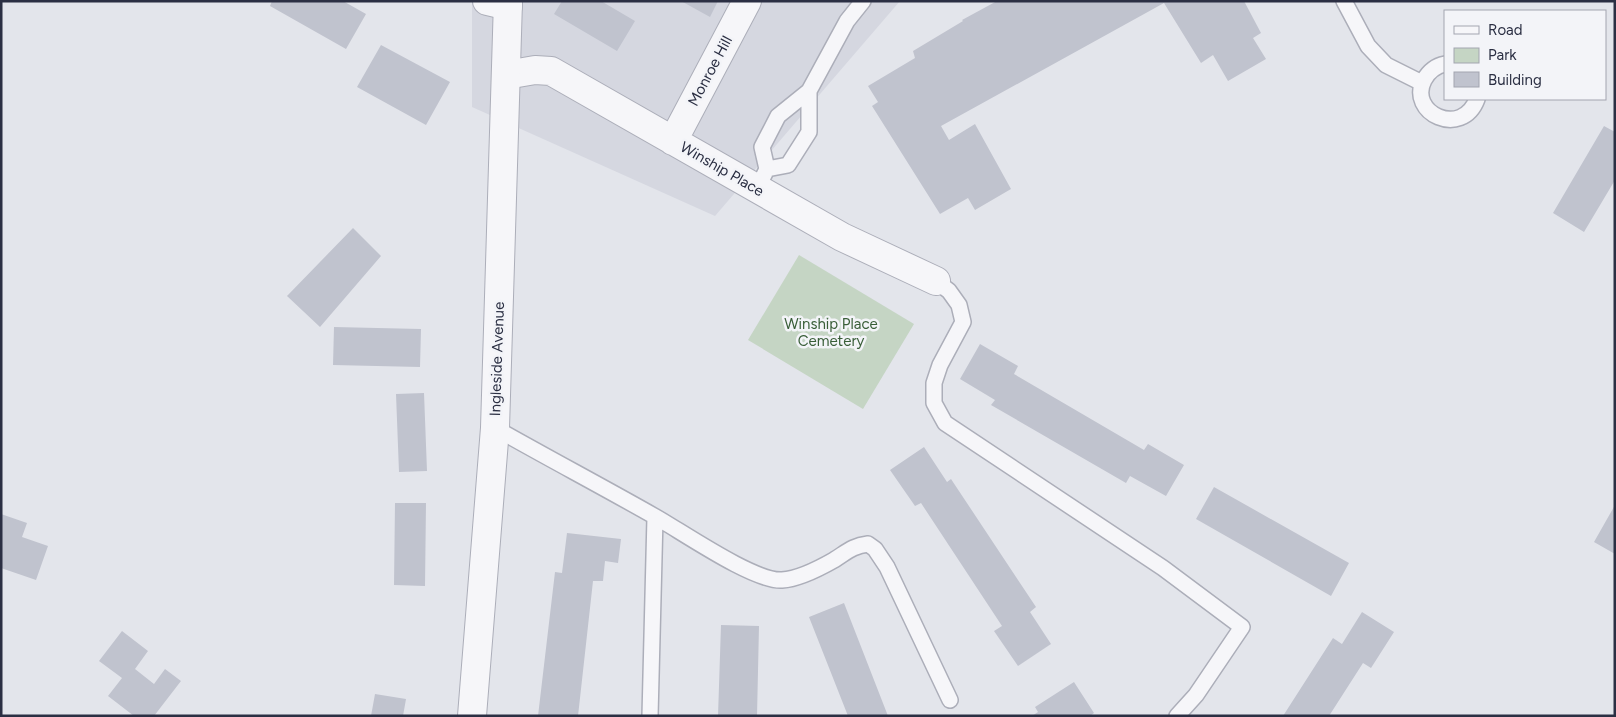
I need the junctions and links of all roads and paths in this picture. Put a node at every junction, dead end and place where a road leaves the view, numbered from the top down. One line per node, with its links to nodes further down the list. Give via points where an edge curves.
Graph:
1 (747, 1): 10 (street, Monroe Hill)
2 (863, 1): 8 (lane, via 847,21)
3 (1344, 1): 7 (lane, via 1368,46 1386,66)
4 (501, 3): 6 (street, Ingleside Avenue)
5 (1444, 64): 7 (lane, via 1434,68)
6 (506, 76): 10 (street, Winship Place, via 535,70 551,71); 13 (street, Ingleside Avenue)
7 (1422, 83): 9 (lane, via 1421,92 1427,110 1443,119 1461,118)
8 (809, 91): 11 (lane, via 778,116 762,147); 11 (lane, via 809,132 788,165)
9 (1476, 100)
10 (673, 141): 11 (street, Winship Place)
11 (762, 179): 12 (street, Winship Place, via 842,237)
12 (936, 281): 18 (lane, via 960,305 963,322 934,383 934,403 945,423 1163,568 1242,627)
13 (495, 428): 14 (lane); 16 (street, Ingleside Avenue)
14 (655, 517): 15 (lane, via 737,565 758,575 781,580 808,573 857,545 868,544 887,567); 17 (lane)
15 (950, 700)
16 (472, 716)
17 (650, 716)
18 (1177, 716)

